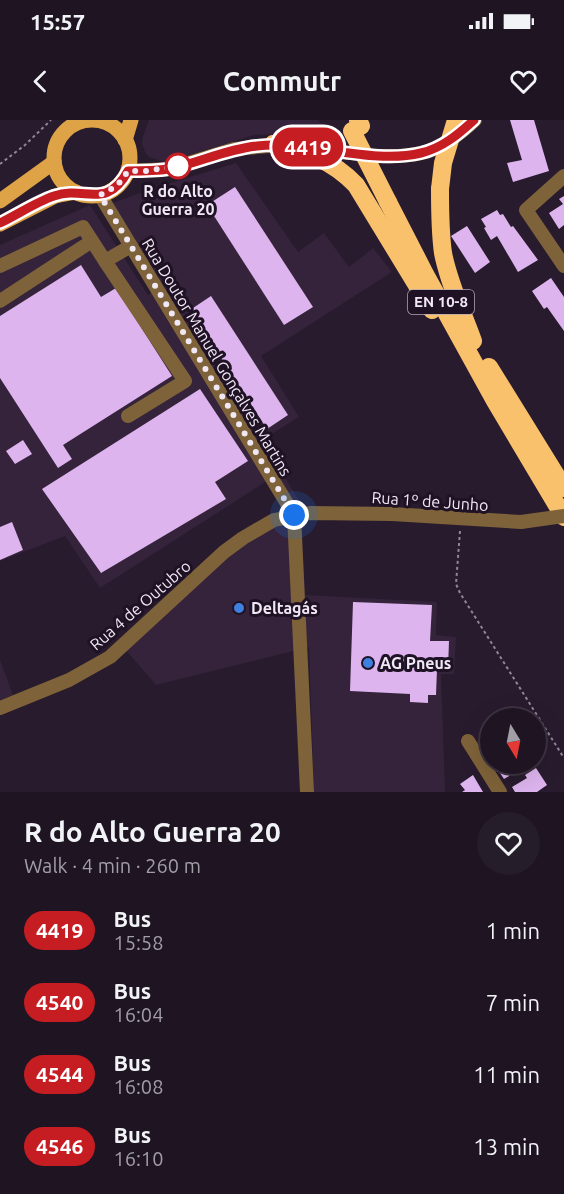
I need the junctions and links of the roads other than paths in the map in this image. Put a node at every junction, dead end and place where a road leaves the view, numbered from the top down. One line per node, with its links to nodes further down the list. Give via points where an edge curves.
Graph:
1 (131, 120): 6 (main road)
2 (456, 120): 22 (highway, bridge, via 443,163 440,223 444,255)
3 (474, 120): 7 (street, via 451,140 407,156)
4 (104, 121): 6 (main road); 8 (main road, via 84,121 65,131 58,140)
5 (354, 124): 13 (highway, EN 10-8, bridge)
6 (125, 140): 9 (main road, via 130,155)
7 (273, 144): 9 (street, via 231,150 170,169); 23 (highway, via 320,157 356,185 478,383)
8 (54, 162): 11 (main road, via 59,177); 14 (main road)
9 (128, 171): 12 (main road, via 117,186)
10 (564, 176): 20 (street, via 526,210)
11 (76, 192): 12 (main road); 15 (main road, via 54,196)
12 (100, 195): 17 (street, Rua Doutor Manuel Gonçalves Martins)
13 (393, 199): 22 (highway, EN 10-8); 23 (highway, EN 10-8, via 425,274)
14 (0, 201)
15 (0, 224)
16 (92, 241): 18 (street); 19 (street, via 83,227); 21 (street)
17 (131, 246): 18 (street); 26 (street, Rua Doutor Manuel Gonçalves Martins)
18 (105, 261): 24 (street, via 185,381)
19 (0, 266)
20 (564, 266)
21 (0, 301)
22 (473, 342): 25 (highway, EN 10-8)
23 (495, 401): 27 (highway, EN 10-8)
24 (128, 416)
25 (564, 488)
26 (294, 515): 27 (street, Rua 1º de Junho, bridge, via 381,514 521,522); 28 (street, Rua 4 de Outubro, via 274,520 243,538 110,657 69,680); 30 (street, Rua Doutor Manuel Gonçalves Martins)
27 (564, 516)
28 (0, 708)
29 (468, 741): 31 (street)
30 (307, 792)
31 (500, 792)

